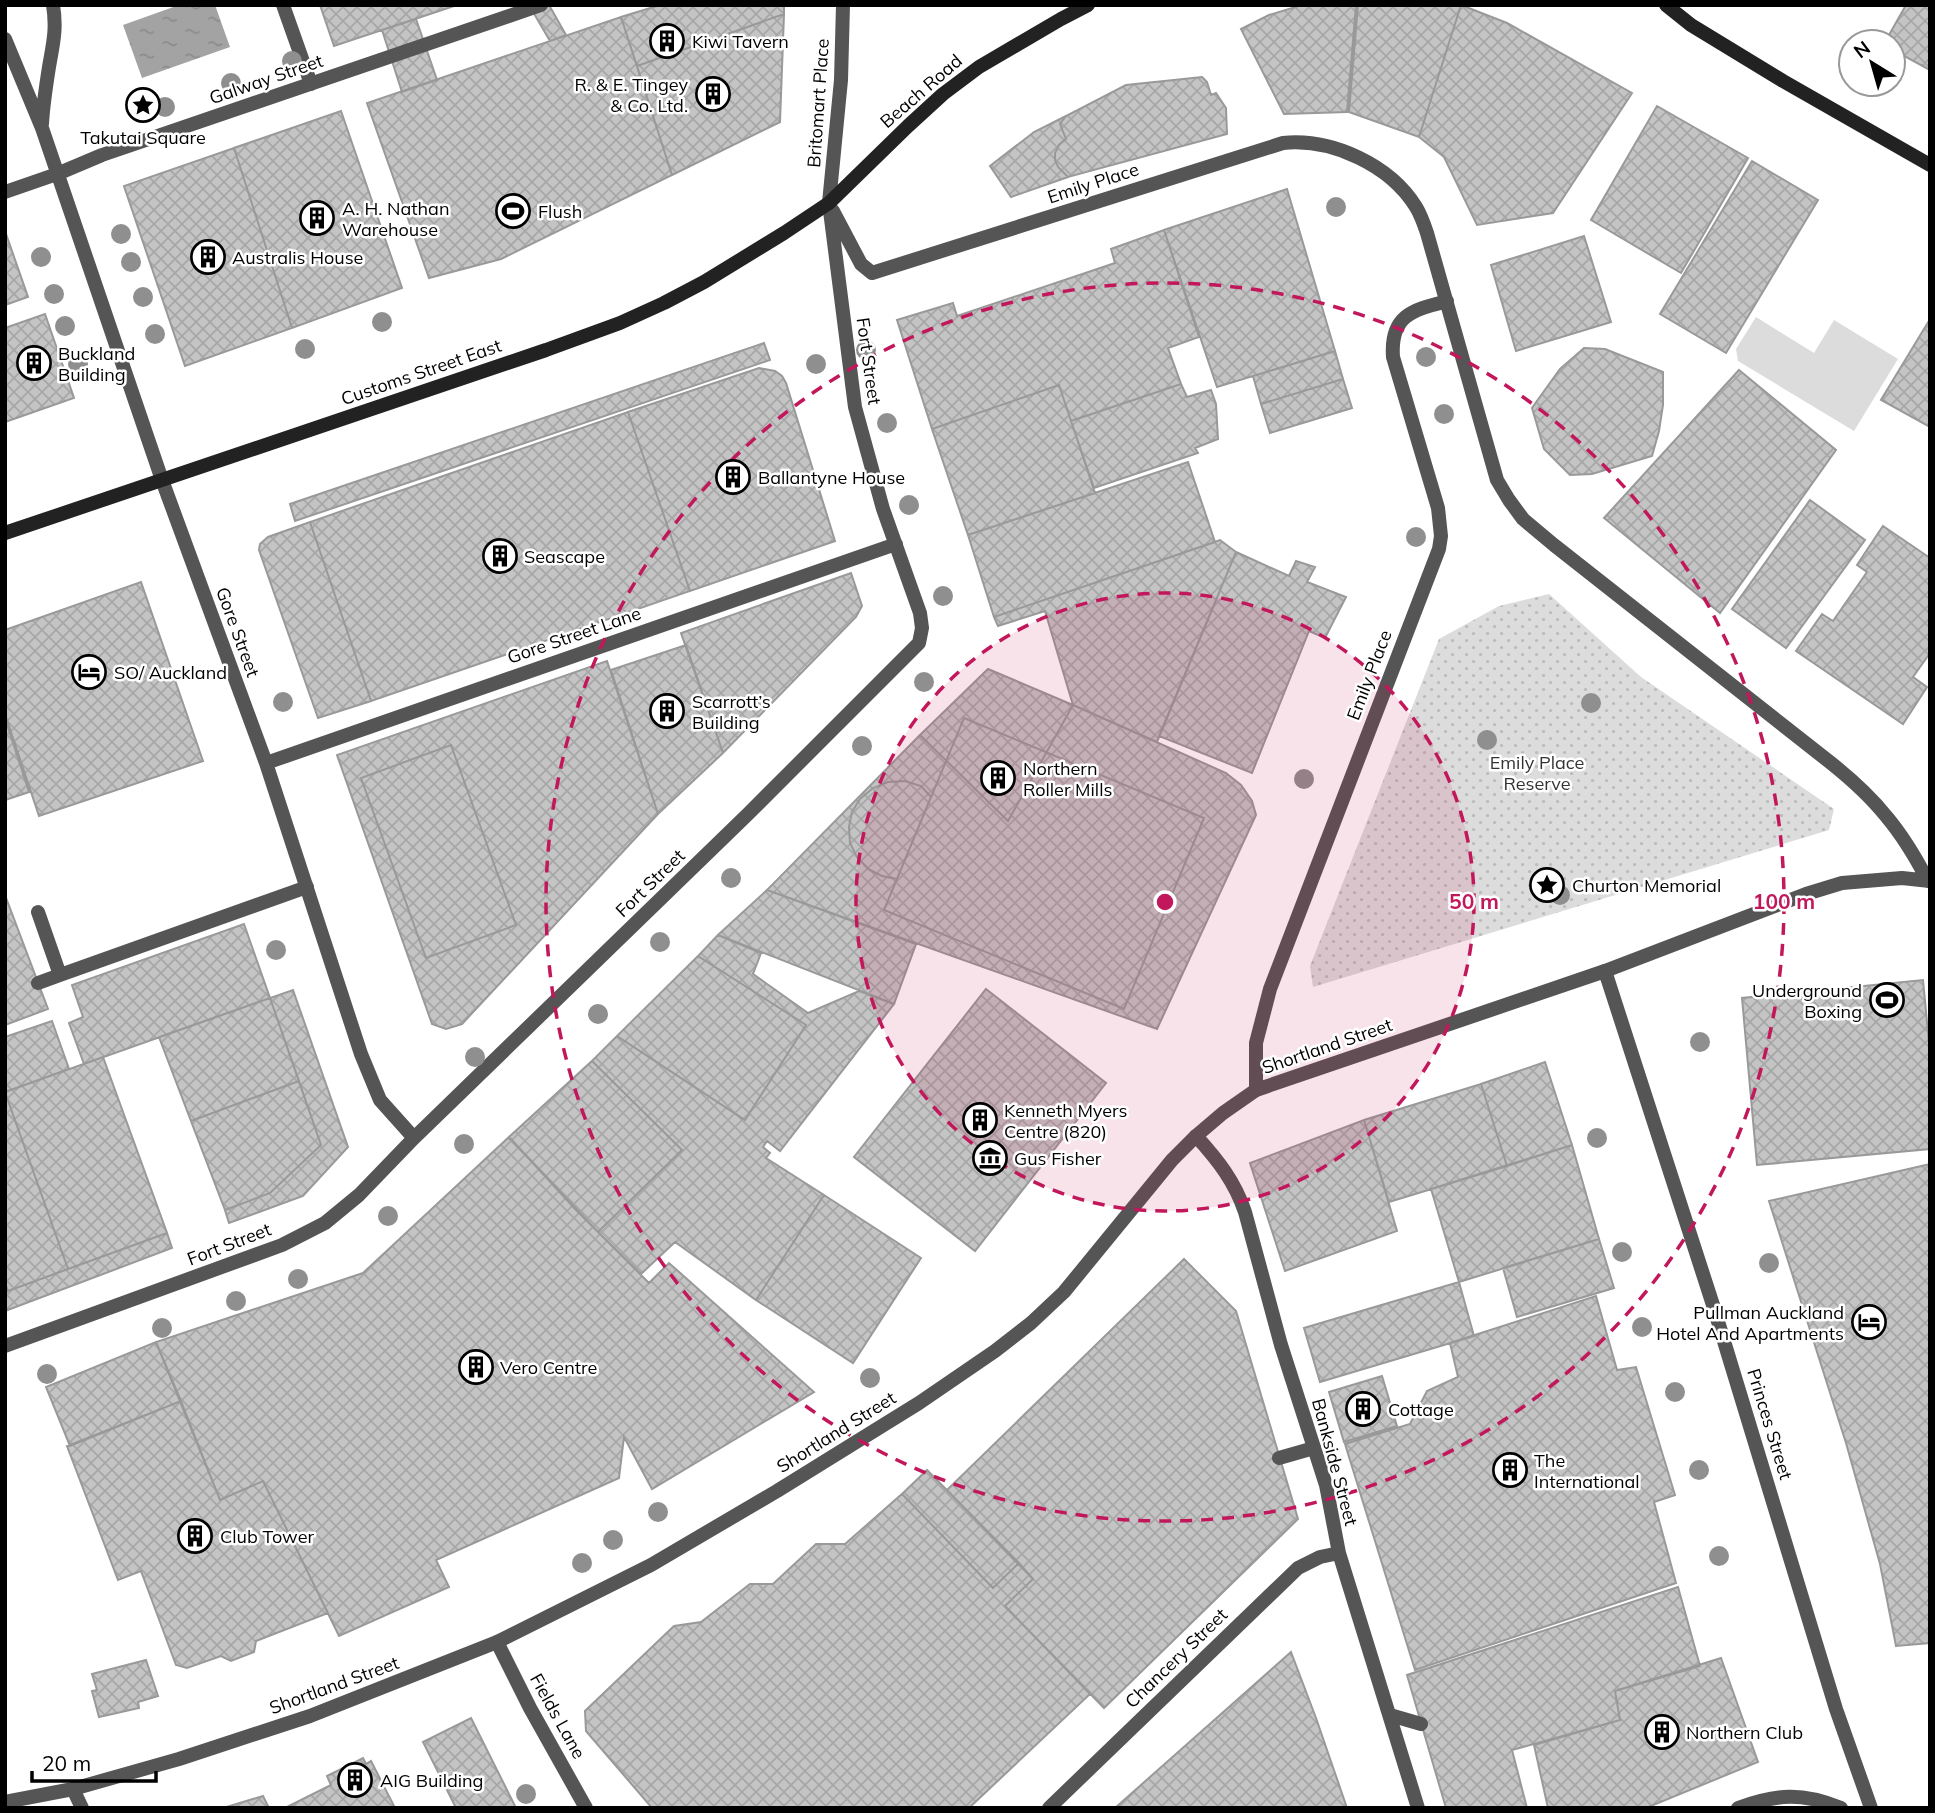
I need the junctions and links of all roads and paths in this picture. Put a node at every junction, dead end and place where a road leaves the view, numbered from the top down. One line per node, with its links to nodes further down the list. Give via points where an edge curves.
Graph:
1 (53, 5): 9 (street, Gore Street, via 56,23)
2 (283, 5): 8 (street)
3 (541, 5): 8 (street, Galway Street)
4 (843, 5): 13 (street, Britomart Place)
5 (1088, 5): 13 (main road, Beach Road, via 979,67 943,94)
6 (1666, 5): 10 (main road, via 1783,81)
7 (5, 39): 9 (street, Gore Street)
8 (311, 84): 11 (street, Galway Street)
9 (42, 128): 11 (street, Gore Street)
10 (1930, 165)
11 (57, 174): 12 (street, Galway Street); 15 (street, Gore Street)
12 (5, 192)
13 (829, 203): 14 (street, Emily Place, via 861,264 872,273 1283,143 1313,143 1375,166 1405,193 1427,233); 15 (main road, Customs Street East, via 704,282 620,323); 17 (street, Fort Street, via 855,407)
14 (1447, 301): 19 (street, Emily Place, via 1497,480 1523,519 1861,788 1887,816); 25 (street, Emily Place, via 1404,318 1392,343 1438,508 1439,549 1270,989 1256,1043)
15 (162, 480): 16 (main road, Customs Street East); 18 (street, Gore Street)
16 (5, 533)
17 (895, 544): 18 (street, Gore Street Lane); 27 (street, Fort Street, via 920,613 919,643)
18 (266, 763): 20 (street, Gore Street)
19 (1929, 881): 22 (street, Shortland Street, via 1902,878 1842,883)
20 (307, 887): 23 (street); 27 (street, Gore Street, via 375,1089)
21 (38, 912): 23 (street)
22 (1605, 971): 25 (street, Shortland Street); 43 (street, Princes Street)
23 (60, 975): 24 (street)
24 (38, 983)
25 (1256, 1090): 26 (street, Shortland Street)
26 (1196, 1136): 29 (street, Bankside Street, via 1240,1195); 32 (street, Shortland Street, via 1064,1293 995,1351 876,1430 651,1565)
27 (414, 1138): 28 (street, Fort Street, via 325,1223 282,1245)
28 (5, 1346)
29 (1314, 1448): 30 (street); 31 (street, Bankside Street)
30 (1279, 1458)
31 (1339, 1553): 33 (street, Bankside Street); 39 (street, Chancery Street, via 1298,1568)
32 (497, 1642): 35 (street, Shortland Street, via 310,1716); 38 (street, Fields Lane)
33 (1390, 1715): 34 (street); 40 (street, Bankside Street)
34 (1421, 1724)
35 (73, 1789): 36 (street, Shortland Street); 37 (street)
36 (5, 1802)
37 (82, 1808)
38 (586, 1808)
39 (1049, 1808)
40 (1418, 1808)
41 (1738, 1808): 42 (street, via 1787,1796)
42 (1841, 1808)
43 (1871, 1808)

